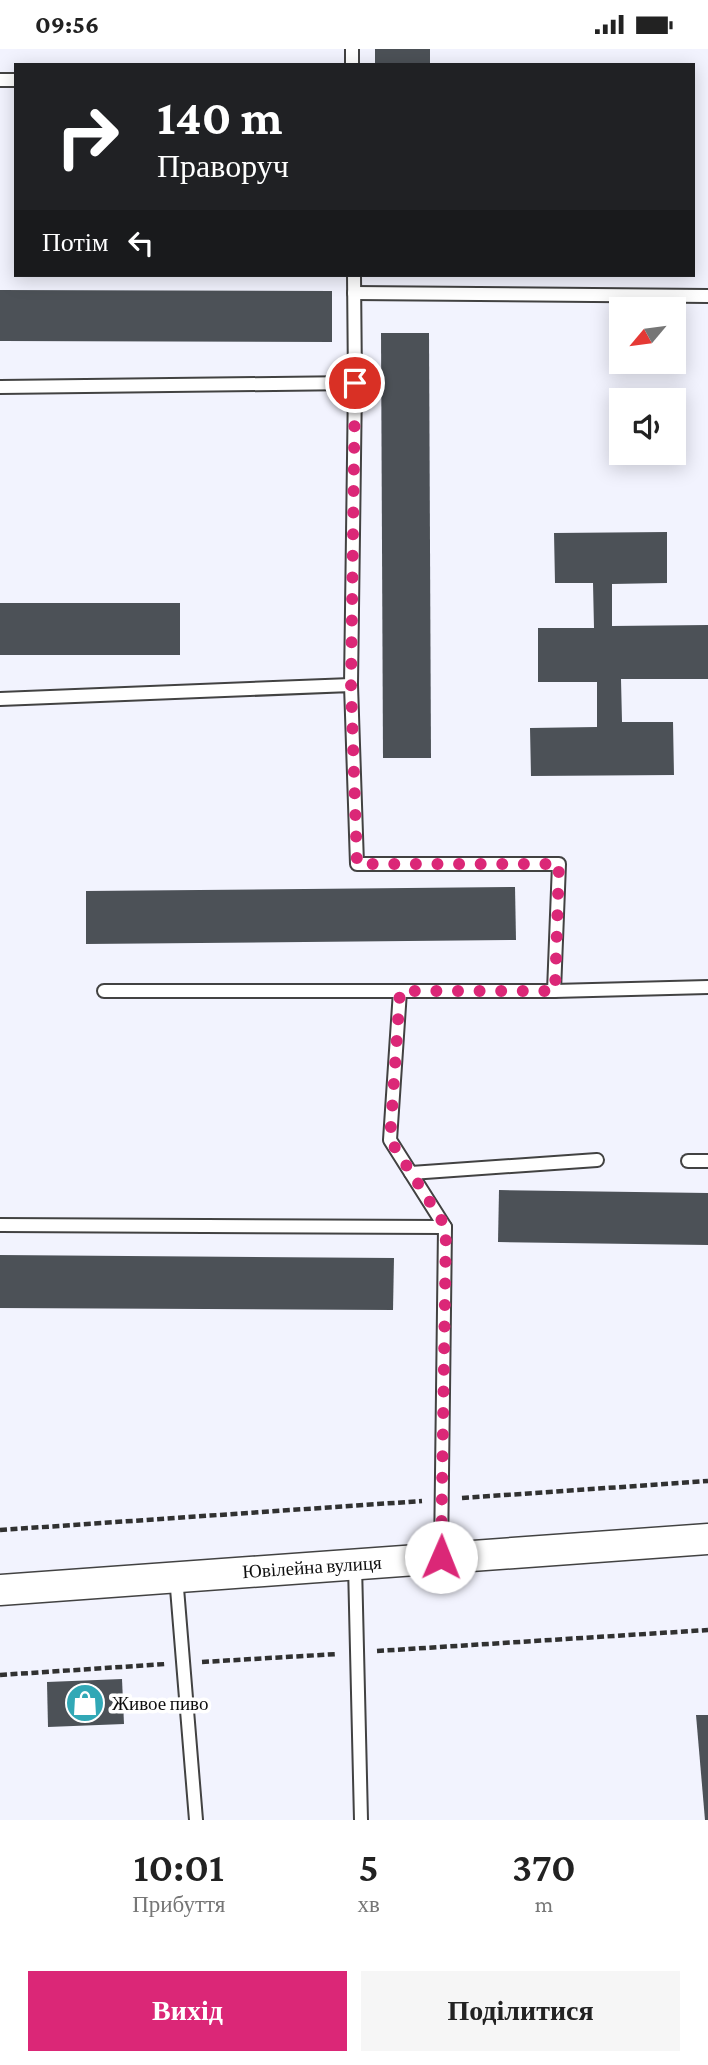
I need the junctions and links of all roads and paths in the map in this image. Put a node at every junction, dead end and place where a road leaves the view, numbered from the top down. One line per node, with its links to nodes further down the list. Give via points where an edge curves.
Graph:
1 (354, 277): 2 (lane)
2 (354, 293): 3 (lane); 4 (lane)
3 (708, 296)
4 (355, 383): 5 (lane); 6 (lane)
5 (0, 387)
6 (351, 685): 7 (lane); 11 (lane, via 357,864 559,864)
7 (0, 699)
8 (708, 987): 11 (lane)
9 (104, 991): 10 (lane)
10 (400, 991): 11 (lane); 15 (lane, via 390,1140)
11 (555, 991)
12 (597, 1160): 15 (lane)
13 (688, 1161): 14 (lane)
14 (708, 1161)
15 (411, 1173): 17 (lane)
16 (0, 1226): 17 (lane)
17 (446, 1227): 19 (lane)
18 (708, 1481): 19 (path)
19 (442, 1499): 20 (path); 22 (lane)
20 (0, 1530)
21 (708, 1539): 22 (street, Ювілейна вулиця)
22 (441, 1557): 23 (street, Ювілейна вулиця)
23 (355, 1564): 24 (street, Ювілейна вулиця); 27 (lane)
24 (176, 1576): 25 (street, Ювілейна вулиця); 26 (lane)
25 (0, 1590)
26 (196, 1820)
27 (361, 1820)

